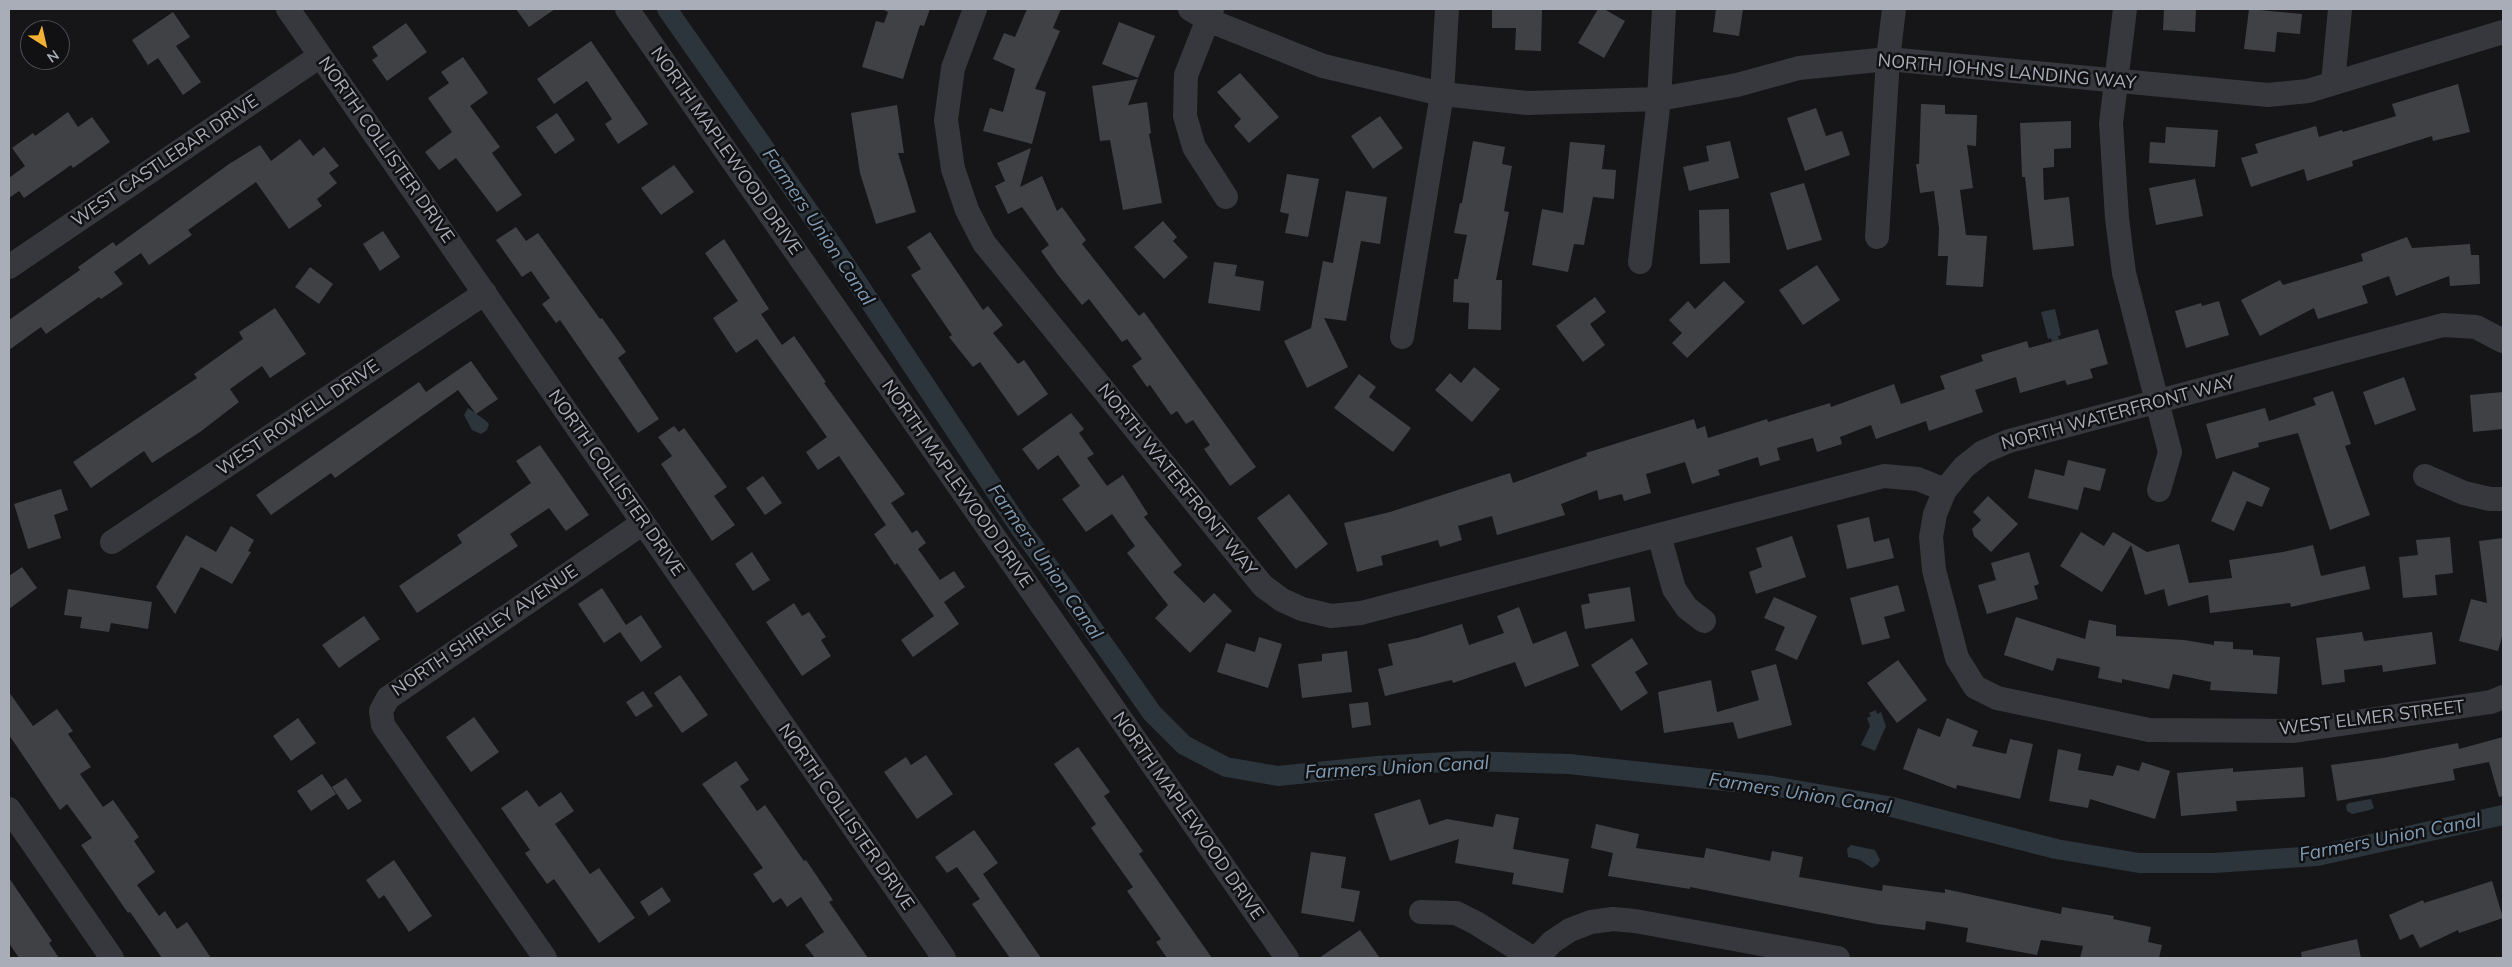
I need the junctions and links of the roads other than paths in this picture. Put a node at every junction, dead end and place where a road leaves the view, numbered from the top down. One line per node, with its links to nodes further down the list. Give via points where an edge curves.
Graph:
1 (288, 9): 11 (street, NORTH COLLISTER DRIVE)
2 (627, 9): 39 (street, NORTH MAPLEWOOD DRIVE)
3 (975, 9): 30 (street, NORTH WATERFRONT WAY, via 953,68 946,120 953,169 967,210 984,243 1263,586 1302,609 1331,616 1361,612)
4 (1447, 9): 15 (street)
5 (1664, 9): 16 (street)
6 (1894, 9): 12 (street)
7 (2125, 9): 13 (street)
8 (2340, 9): 14 (street)
9 (1203, 12): 15 (street, NORTH JOHNS LANDING WAY, via 1323,66); 17 (street, via 1186,75 1185,116 1194,147)
10 (2503, 32): 14 (street, NORTH JOHNS LANDING WAY)
11 (320, 56): 20 (street, WEST CASTLEBAR DRIVE); 21 (street, NORTH COLLISTER DRIVE)
12 (1888, 59): 13 (street, NORTH JOHNS LANDING WAY); 16 (street, NORTH JOHNS LANDING WAY, via 1799,68 1737,85); 18 (street)
13 (2115, 80): 14 (street, NORTH JOHNS LANDING WAY, via 2268,94 2308,91); 24 (street, via 2111,123 2122,259)
14 (2333, 83)
15 (1442, 94): 16 (street, NORTH JOHNS LANDING WAY, via 1527,103); 22 (street)
16 (1659, 99): 19 (street)
17 (1226, 197)
18 (1877, 237)
19 (1640, 262)
20 (9, 267)
21 (484, 293): 29 (street, NORTH COLLISTER DRIVE); 31 (street, WEST ROWELL DRIVE)
22 (1402, 337)
23 (2503, 342): 24 (street, NORTH WATERFRONT WAY, via 2476,327 2443,325)
24 (2158, 401): 26 (street, NORTH WATERFRONT WAY, via 2008,441 1970,462); 27 (street, via 2170,452)
25 (2425, 476): 28 (street, via 2464,494)
26 (1945, 490): 30 (street, NORTH WATERFRONT WAY, via 1918,479 1884,476); 33 (street, WEST ELMER STREET, via 1935,514 1931,537 1934,570 1958,658 1976,687 1997,698 2149,730 2294,731 2491,702)
27 (2159, 490)
28 (2503, 498)
29 (643, 523): 37 (street, NORTH SHIRLEY AVENUE, via 388,698 381,712 383,725); 38 (street, NORTH COLLISTER DRIVE)
30 (1659, 535): 32 (street, via 1674,589 1686,608)
31 (112, 542)
32 (1704, 621)
33 (2503, 697)
34 (9, 809): 36 (street)
35 (1421, 912): 40 (street, via 1456,913)
36 (112, 958)
37 (545, 958)
38 (944, 958)
39 (1287, 958)
40 (1532, 958)
41 (1537, 958): 42 (street, via 1570,930 1591,922 1613,919)
42 (1834, 958)

